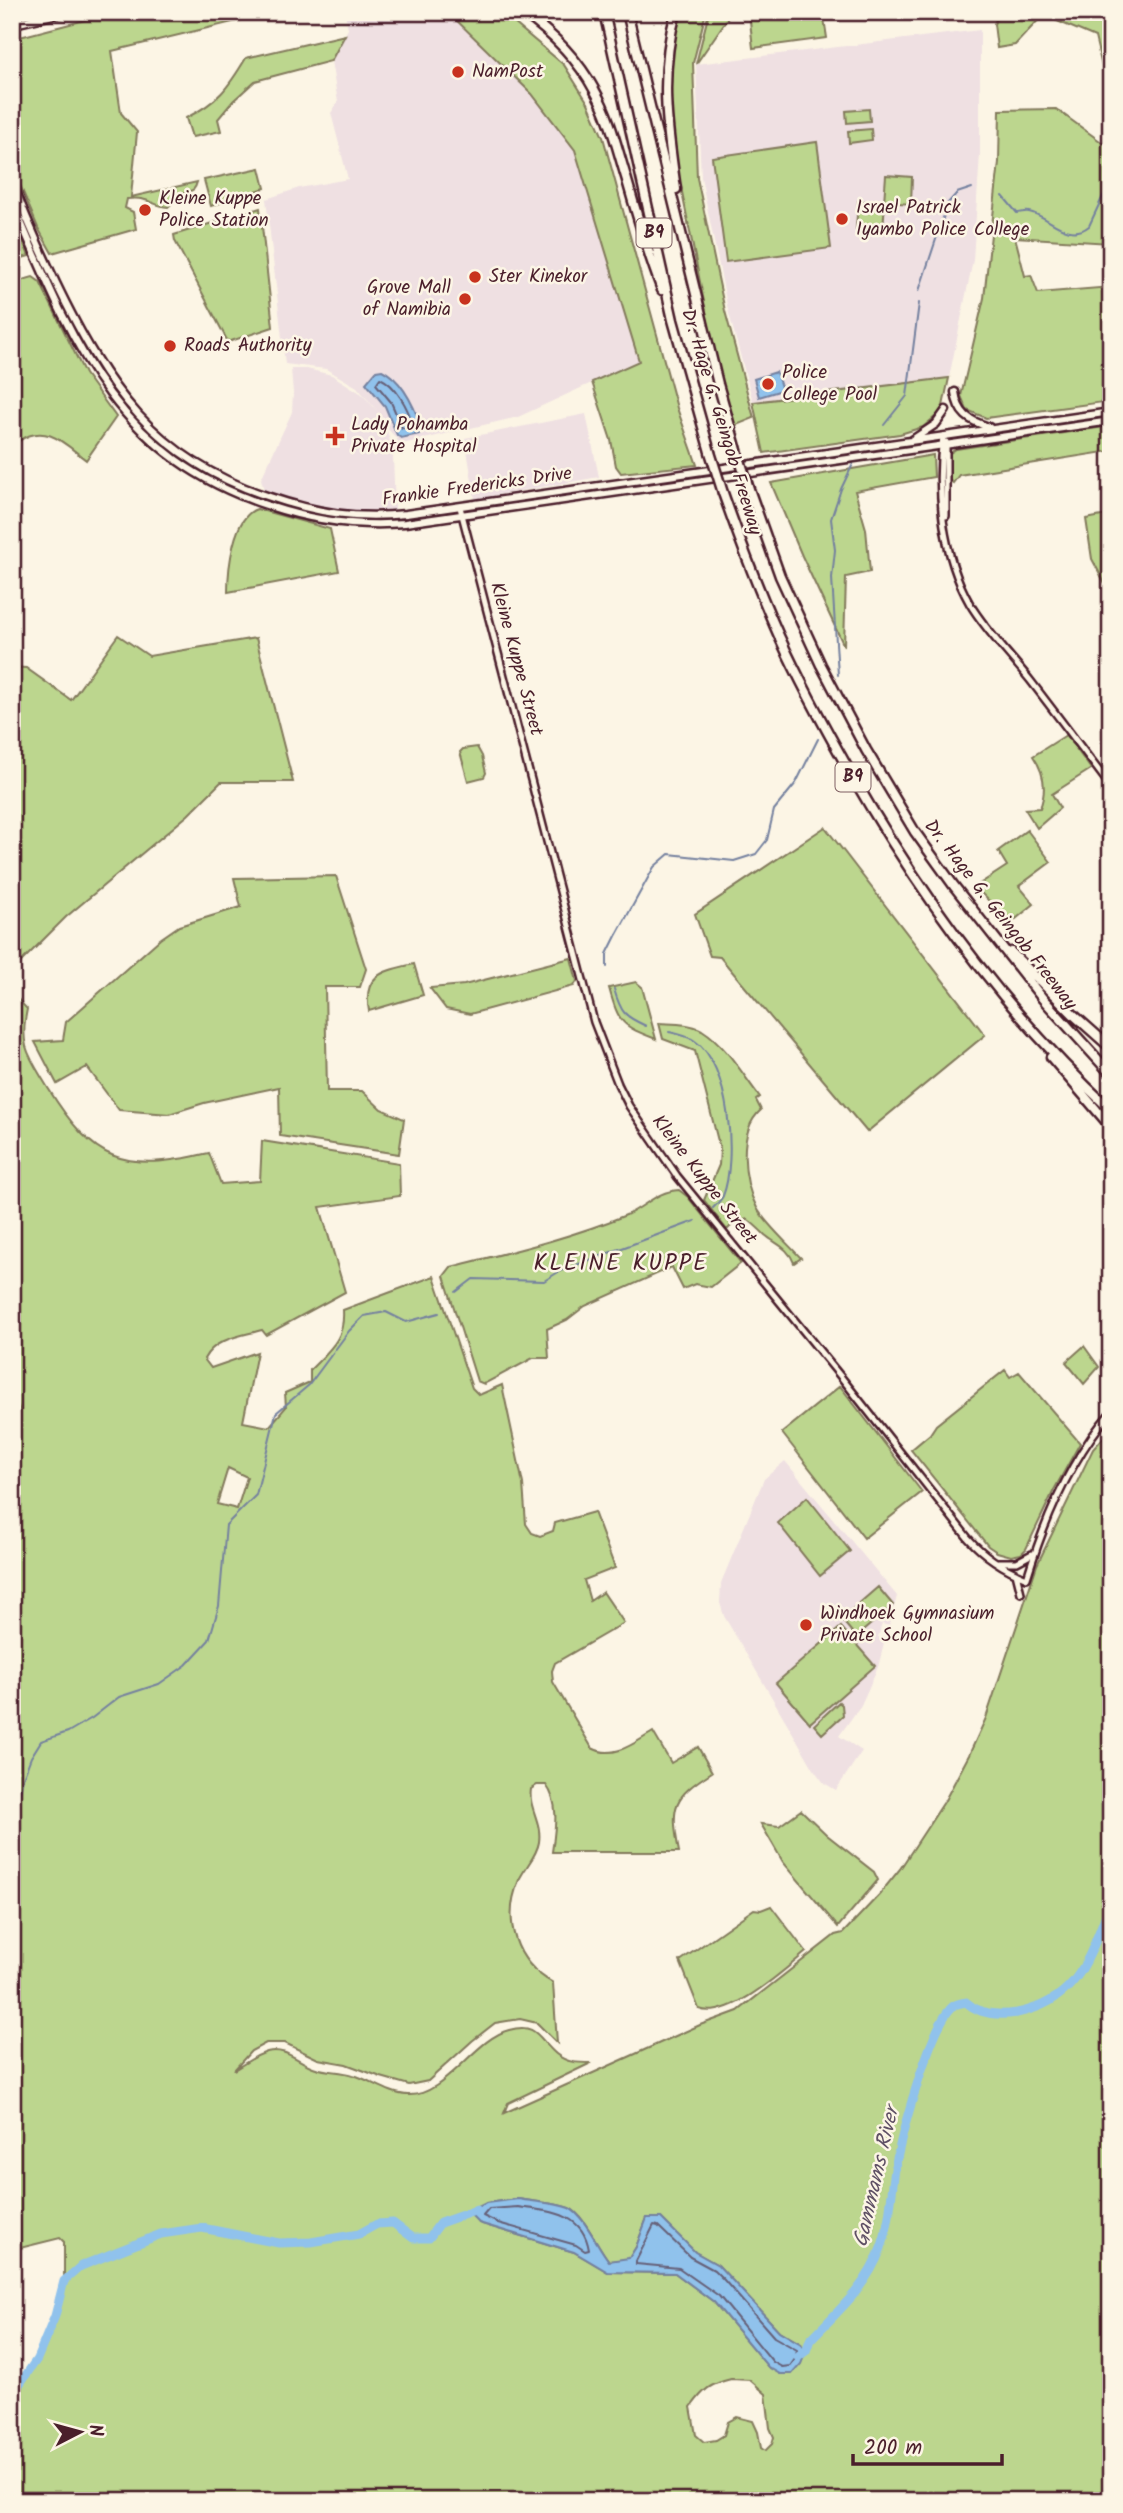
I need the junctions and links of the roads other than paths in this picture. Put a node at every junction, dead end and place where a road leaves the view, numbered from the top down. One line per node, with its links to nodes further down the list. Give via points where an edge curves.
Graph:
1 (64, 12): 6 (highway)
2 (522, 12): 10 (highway, via 557,40 596,92)
3 (604, 12): 10 (highway, Dr. Hage G. Geingob Freeway / B9)
4 (627, 12): 9 (highway, Dr. Hage G. Geingob Freeway / B9)
5 (676, 12): 9 (highway, via 665,62 665,98)
6 (14, 25)
7 (12, 180): 19 (main road, Frankie Fredericks Drive, via 45,260 96,361 126,402 183,455 246,489 331,514 381,517)
8 (12, 201): 20 (main road, Frankie Fredericks Drive, via 88,365 123,412 177,461 242,497 321,520 381,525)
9 (685, 241): 22 (highway, Dr. Hage G. Geingob Freeway / B9, bridge, via 718,384 780,576 866,750 915,832)
10 (673, 320): 23 (highway, Dr. Hage G. Geingob Freeway / B9, bridge, via 723,493 780,639 860,789 930,901)
11 (955, 392): 15 (main road, via 966,418)
12 (946, 410): 17 (main road, via 936,424)
13 (1111, 412): 15 (main road, Frankie Fredericks Drive)
14 (1111, 421): 18 (main road, Frankie Fredericks Drive)
15 (993, 428): 16 (main road, Frankie Fredericks Drive)
16 (945, 436): 17 (main road, Frankie Fredericks Drive); 18 (street)
17 (911, 441): 19 (main road, Frankie Fredericks Drive)
18 (944, 444): 20 (main road, Frankie Fredericks Drive); 21 (street, via 946,536 969,603)
19 (460, 507): 20 (street, Kleine Kuppe Street)
20 (462, 516): 30 (street, Kleine Kuppe Street, via 591,1011 629,1106 677,1176 960,1529)
21 (1111, 787)
22 (984, 925): 24 (highway); 25 (highway, Dr. Hage G. Geingob Freeway / B9)
23 (1032, 1032): 26 (highway, Dr. Hage G. Geingob Freeway / B9); 27 (highway)
24 (1111, 1048)
25 (1111, 1074)
26 (1111, 1110)
27 (1111, 1127)
28 (1111, 1410): 29 (street, via 1069,1469); 32 (street, via 1056,1500)
29 (1032, 1554): 30 (street, via 1017,1562); 32 (street)
30 (995, 1562): 31 (street, Kleine Kuppe Street)
31 (1016, 1573): 32 (street, Kleine Kuppe Street); 33 (street)
32 (1025, 1577)
33 (1021, 1593)

